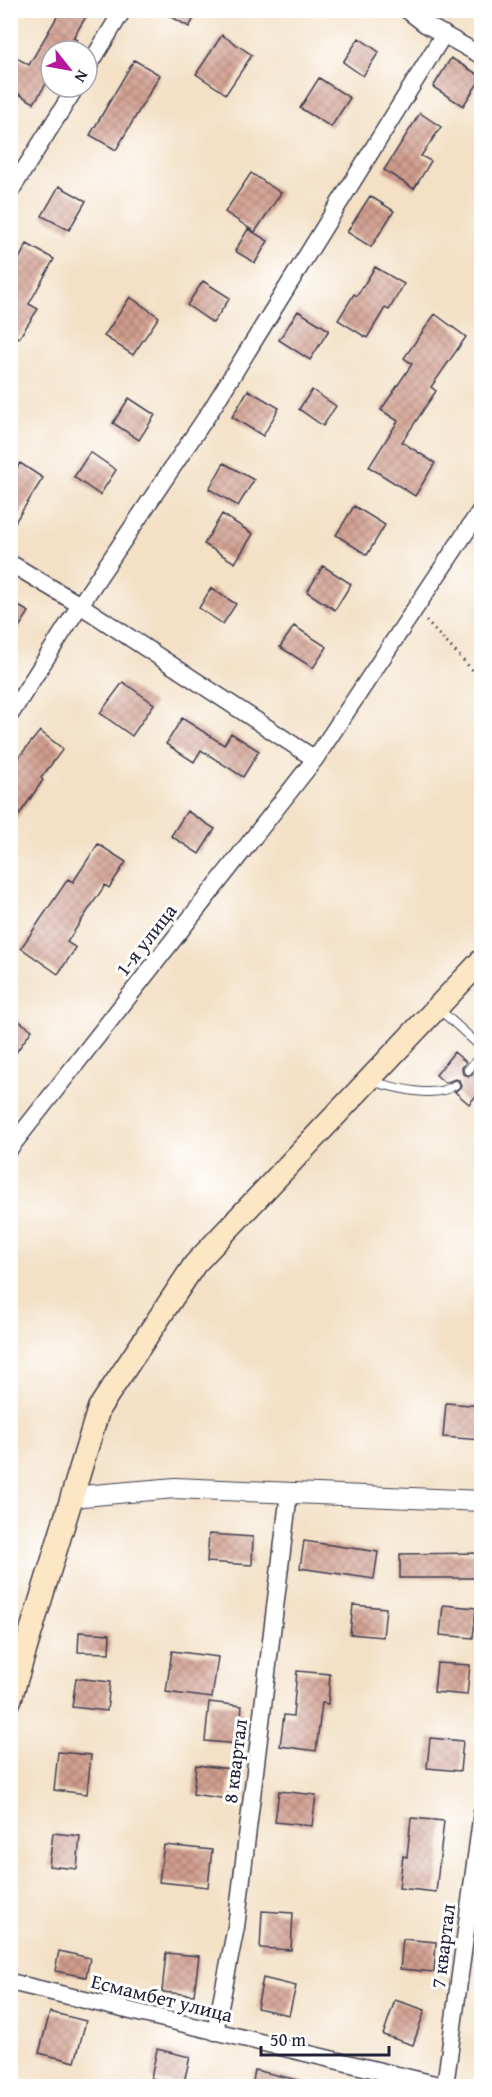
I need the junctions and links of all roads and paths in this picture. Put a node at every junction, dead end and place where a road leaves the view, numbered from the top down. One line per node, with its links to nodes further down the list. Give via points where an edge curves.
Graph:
1 (123, 10): 4 (street)
2 (407, 10): 3 (street)
3 (444, 34): 5 (street); 10 (street, via 211,410)
4 (99, 49)
5 (482, 56)
6 (68, 99): 7 (street)
7 (10, 192)
8 (482, 508): 11 (street, 1-я улица)
9 (10, 563): 10 (street)
10 (80, 605): 13 (street); 14 (street)
11 (414, 609): 12 (path); 14 (street, 1-я улица)
12 (482, 680)
13 (10, 715)
14 (315, 759): 22 (street, 1-я улица)
15 (482, 960): 16 (main road)
16 (437, 1007): 17 (lane); 20 (main road)
17 (482, 1048)
18 (482, 1054): 19 (lane)
19 (468, 1070)
20 (366, 1080): 21 (lane, via 436,1093); 24 (main road, via 195,1264 99,1408)
21 (455, 1085)
22 (10, 1148)
23 (289, 1492): 24 (street, via 175,1488); 25 (street); 29 (street, 8 квартал, via 236,1927)
24 (71, 1497): 26 (main road)
25 (482, 1501)
26 (10, 1701)
27 (482, 1812): 30 (street, 7 квартал)
28 (10, 1982): 29 (street, Есмамбет улица)
29 (215, 2032): 30 (street, Есмамбет улица)
30 (444, 2086)

